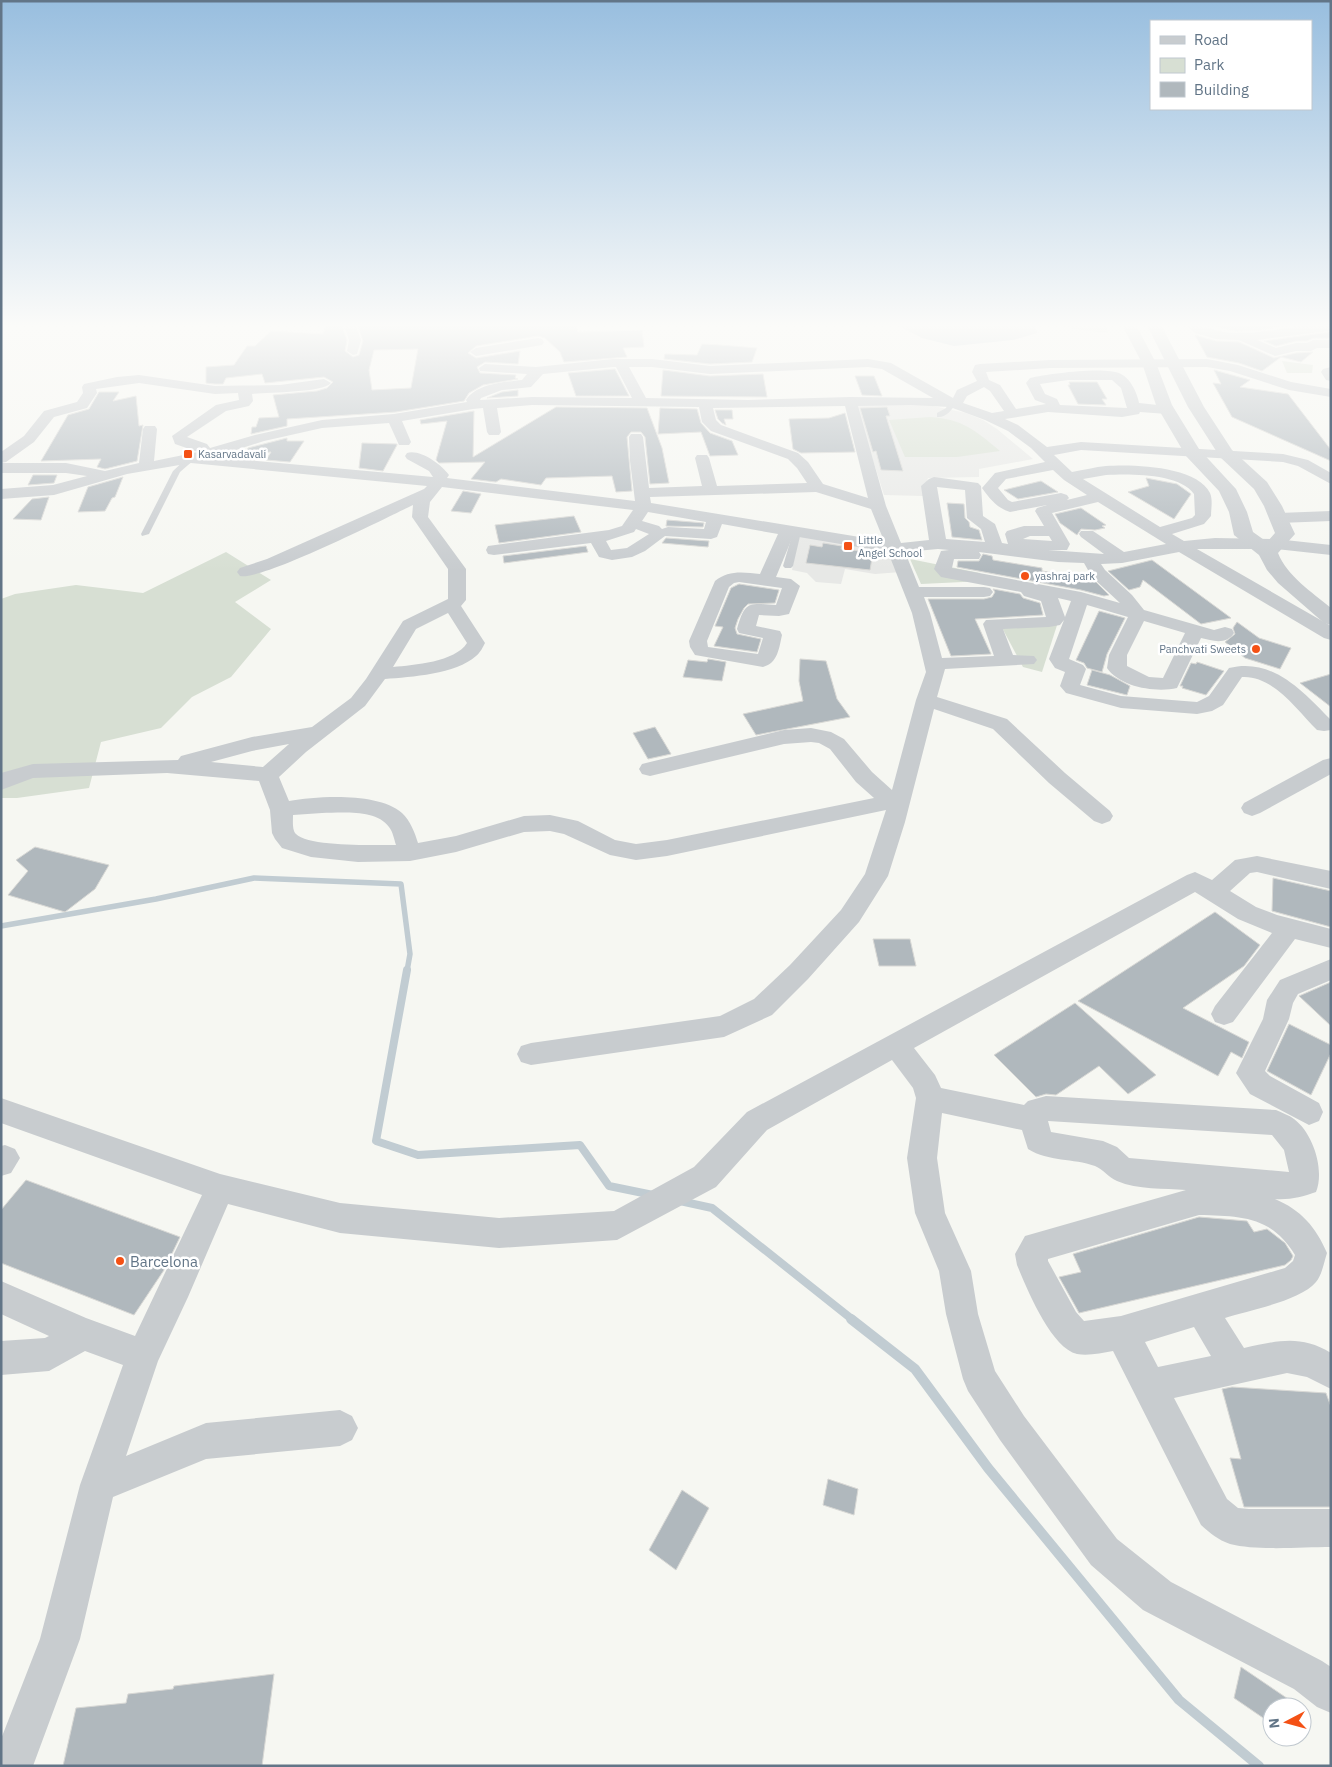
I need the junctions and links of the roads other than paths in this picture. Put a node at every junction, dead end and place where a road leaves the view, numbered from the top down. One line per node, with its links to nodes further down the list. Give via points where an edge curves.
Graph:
1 (80, 405): 30 (street, via 49,414 29,439)
2 (233, 405): 28 (street, via 221,408 179,436 180,441 202,447)
3 (470, 405): 20 (street)
4 (489, 405): 23 (street)
5 (559, 405): 21 (street)
6 (706, 405): 39 (street, via 709,422 716,428 793,456 803,465)
7 (723, 405): 8 (street, via 748,409)
8 (769, 405)
9 (851, 405): 47 (street)
10 (951, 405): 18 (lane)
11 (959, 405): 19 (street)
12 (1007, 405): 17 (street)
13 (1133, 407): 15 (street, via 1134,411 1122,413); 16 (street)
14 (1196, 407): 16 (street); 27 (street)
15 (1055, 408): 17 (street)
16 (1165, 408): 26 (street)
17 (1012, 413): 19 (street)
18 (940, 415)
19 (990, 417): 25 (street, via 1012,428)
20 (394, 418): 28 (street, via 322,424); 38 (street, via 408,449 441,475)
21 (558, 418)
22 (150, 429): 33 (street)
23 (494, 432)
24 (636, 437): 46 (street)
25 (1043, 452): 26 (street, via 1081,446); 32 (street)
26 (1192, 452): 27 (street); 41 (street)
27 (1226, 453): 37 (street, via 1283,458 1303,463); 49 (street, via 1261,486)
28 (207, 454): 31 (street)
29 (702, 458): 42 (street)
30 (1, 459)
31 (191, 459): 33 (street); 38 (street); 56 (lane, via 177,471)
32 (1055, 465): 36 (street); 44 (street, via 1000,476 991,490 1002,503 1010,506)
33 (146, 466): 35 (street)
34 (1, 468): 35 (street, via 80,469)
35 (104, 475): 43 (street, via 54,490)
36 (1069, 478): 40 (street, via 1110,470 1163,474 1178,477); 44 (street)
37 (1331, 479)
38 (433, 488): 46 (street); 70 (street, via 273,563); 74 (street, via 419,506 420,517 457,569 457,600)
39 (817, 488): 42 (street); 47 (street)
40 (1199, 488): 41 (street); 55 (street, via 1203,494 1203,516 1198,521)
41 (1227, 489): 63 (street, via 1244,535)
42 (711, 491): 46 (street)
43 (1, 494)
44 (1096, 494): 52 (street, via 1043,511); 55 (street)
45 (728, 495): 50 (street, via 725,508 729,514)
46 (644, 500): 50 (street); 51 (street)
47 (878, 506): 62 (street)
48 (1331, 516): 49 (street)
49 (1279, 518): 63 (street, via 1285,534)
50 (721, 520): 53 (street, via 711,534); 54 (street)
51 (632, 523): 58 (street, via 620,533); 58 (street, via 654,529 658,535 633,552 618,554 605,552)
52 (1055, 531)
53 (668, 532)
54 (792, 532): 62 (street); 69 (lane); 71 (street)
55 (1158, 533): 61 (street)
56 (145, 534)
57 (1087, 534): 66 (street)
58 (596, 537): 64 (street)
59 (994, 544): 60 (street); 60 (street, via 989,527 975,518 973,486 934,482 929,486); 68 (street)
60 (943, 545): 62 (street); 68 (street, via 957,554); 73 (street, via 947,573)
61 (1182, 547): 63 (street, via 1215,543); 66 (street); 79 (street)
62 (896, 548): 72 (street)
63 (1268, 549): 65 (street); 67 (street, via 1300,558); 76 (street, via 1280,572)
64 (494, 550)
65 (1331, 550)
66 (1122, 551): 68 (street)
67 (1331, 561)
68 (1093, 565): 75 (street)
69 (788, 566)
70 (246, 572)
71 (766, 580): 71 (street, via 733,578 721,585 698,641 702,651 760,661 766,659 773,635 745,628 753,609 783,610 790,586)
72 (913, 592): 81 (street, via 1033,592 1046,595 1056,618 1054,621 992,624); 82 (street)
73 (1081, 597): 75 (street); 86 (street, via 1059,659 1062,664 1076,669 1070,686 1109,699)
74 (452, 605): 83 (street, via 409,625); 83 (street, via 476,642 471,652 448,663)
75 (1138, 614): 77 (street); 84 (street, via 1118,655 1117,668)
76 (1331, 619)
77 (1195, 630): 78 (street, via 1219,636); 84 (street, via 1170,684)
78 (1225, 632)
79 (1331, 634)
80 (1027, 660): 81 (street)
81 (1006, 661): 82 (street)
82 (934, 664): 85 (street, via 936,672)
83 (379, 674): 88 (street, via 358,702)
84 (1142, 680): 86 (street)
85 (926, 700): 94 (street); 97 (street, via 1000,724)
86 (1134, 703): 87 (street, via 1208,707 1215,704 1236,672 1245,670 1281,684)
87 (1324, 725)
88 (317, 733): 90 (street, via 252,744); 92 (street)
89 (1331, 765): 95 (street)
90 (167, 766): 92 (street); 93 (street, via 33,771)
91 (650, 769): 94 (street, via 784,737 811,734 837,744 864,777)
92 (268, 775): 96 (street)
93 (1, 783)
94 (896, 801): 98 (street, via 636,852 610,847 570,827 550,823 524,824 456,844); 106 (street, via 876,876 850,916 800,972 763,1007 724,1026)
95 (1252, 808)
96 (281, 810): 98 (street, via 322,805 383,811 400,825); 98 (street, via 282,833 290,842 311,850 358,854)
97 (1102, 816)
98 (410, 853)
99 (1331, 880): 100 (street, via 1257,864 1243,866)
100 (1213, 892): 101 (street, via 1247,913); 105 (street, via 1195,881)
101 (1290, 928): 102 (street); 104 (street)
102 (1331, 939)
103 (1331, 969): 108 (street, via 1289,987 1280,1000 1276,1019 1250,1074 1260,1085)
104 (1224, 1014)
105 (896, 1045): 107 (street, via 925,1083); 111 (street, via 757,1121 705,1177 617,1225 489,1232 340,1218)
106 (531, 1054)
107 (930, 1098): 110 (street); 124 (street, via 922,1158 930,1213 954,1271 980,1378 1012,1428 1104,1552 1157,1596 1308,1675)
108 (1309, 1112)
109 (5, 1117): 111 (street)
110 (1034, 1120): 110 (street, via 1035,1113 1046,1108 1276,1122 1294,1138 1305,1174 1304,1182 1288,1186 1126,1171 1103,1154 1045,1144 1038,1140)
111 (220, 1188): 116 (street)
112 (1, 1297): 114 (street)
113 (1201, 1309): 115 (street); 115 (street, via 1294,1281 1306,1270 1311,1253 1296,1229 1271,1210 1226,1201 1199,1201 1036,1247 1031,1254 1033,1265 1064,1324 1077,1337); 118 (street)
114 (81, 1333): 116 (street); 117 (street, via 48,1354)
115 (1121, 1333): 120 (street)
116 (143, 1356): 122 (street)
117 (1, 1358)
118 (1236, 1366): 119 (street, via 1287,1356 1312,1361); 120 (street)
119 (1331, 1372)
120 (1150, 1386): 123 (street, via 1214,1512 1230,1526)
121 (340, 1428): 122 (street, via 206,1442)
122 (98, 1485): 125 (street, via 60,1639)
123 (1331, 1528)
124 (1331, 1693)
125 (12, 1766)

